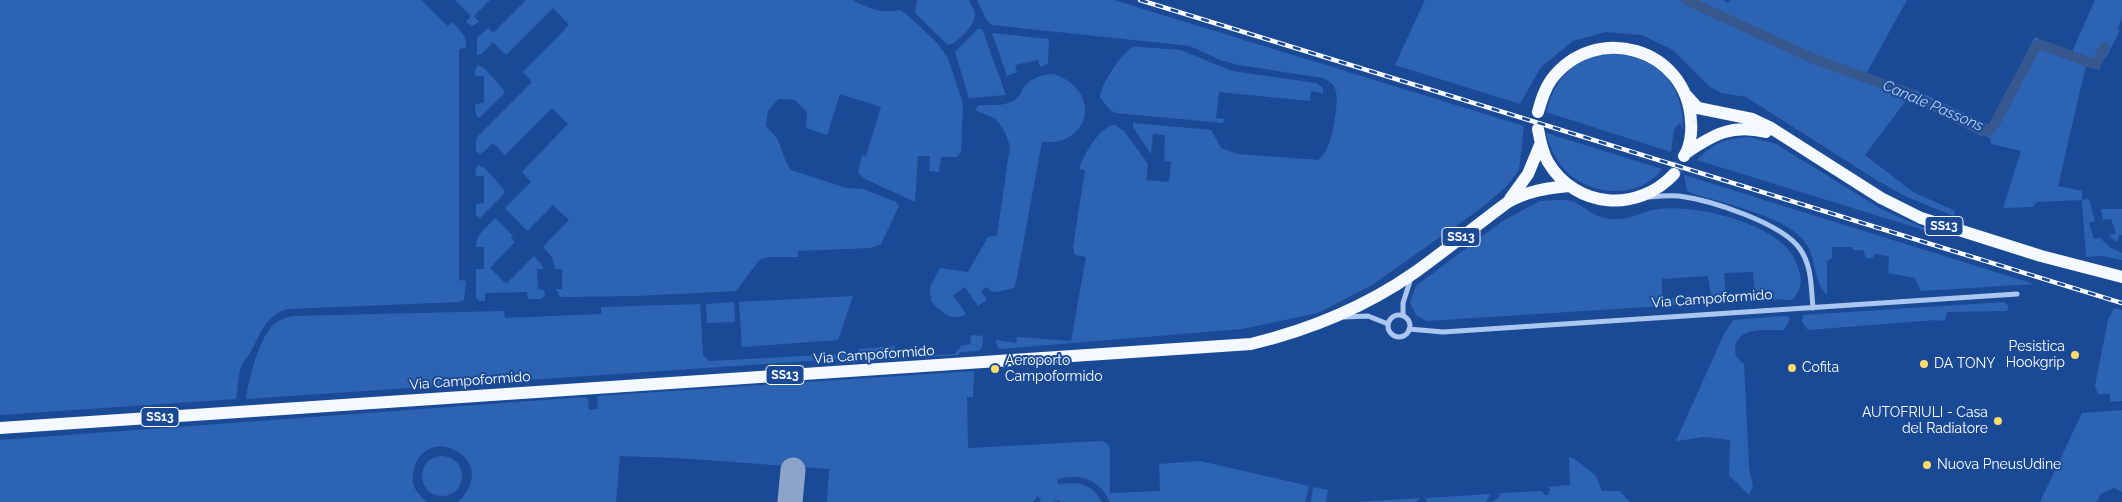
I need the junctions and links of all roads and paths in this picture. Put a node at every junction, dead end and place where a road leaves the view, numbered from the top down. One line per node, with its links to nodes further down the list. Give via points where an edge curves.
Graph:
1 (1685, 94): 2 (main road, SS13, via 1672,73 1653,57 1637,51 1605,48 1581,55 1561,69 1550,82); 4 (main road, SS13, via 1698,108 1752,119); 4 (main road, SS13, via 1691,130 1685,154 1711,138 1739,129 1750,128)
2 (1538, 112)
3 (1538, 129): 5 (main road, SS13)
4 (1783, 136): 11 (main road, SS13 / SS13, via 1880,198 1921,218 2041,256)
5 (1540, 145): 7 (main road, SS13, via 1556,175); 9 (main road, SS13, via 1528,174)
6 (1674, 174): 8 (main road, SS13, via 1652,192)
7 (1569, 186): 8 (main road, SS13, via 1593,198); 9 (main road, SS13, via 1533,191)
8 (1633, 199): 13 (street, via 1665,195 1695,199 1778,228 1800,247 1809,268)
9 (1508, 202): 10 (main road, SS13)
10 (1413, 273): 14 (street, via 1406,291); 15 (main road, SS13, via 1369,300)
11 (2122, 277)
12 (2017, 294): 13 (street, Via Campoformido)
13 (1812, 308): 17 (street, Via Campoformido, via 1443,332)
14 (1403, 316): 16 (street, via 1396,316); 17 (street, via 1408,320)
15 (1331, 318): 16 (street, via 1368,316); 18 (main road, Via Campoformido / SS13, via 1284,336 1251,344)
16 (1388, 324): 17 (street, Via Campoformido, via 1389,332 1396,337 1404,336)
17 (1409, 329)
18 (0, 428)

